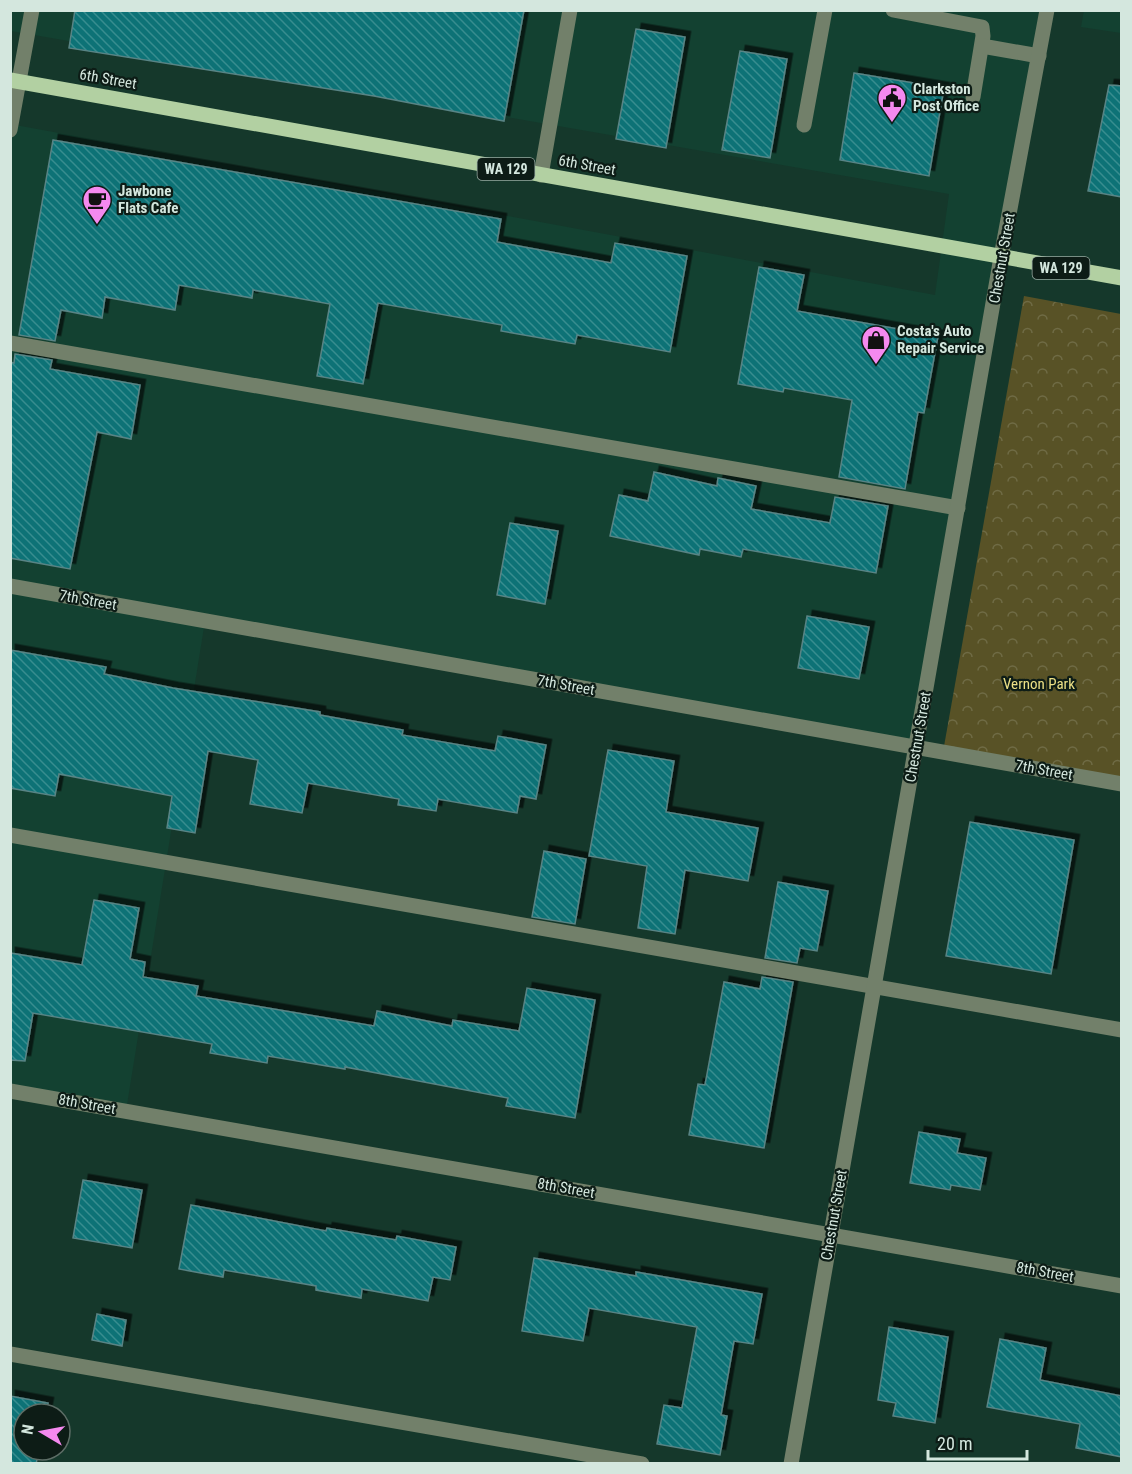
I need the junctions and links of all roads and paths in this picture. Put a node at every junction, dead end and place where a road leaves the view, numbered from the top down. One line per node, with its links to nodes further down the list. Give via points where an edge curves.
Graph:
1 (32, 10): 8 (street)
2 (570, 10): 12 (street)
3 (825, 10): 10 (street)
4 (893, 10): 6 (street, via 982,27)
5 (1045, 11): 7 (street, Chestnut Street)
6 (982, 46): 7 (street); 9 (street)
7 (1039, 56): 13 (street, Chestnut Street)
8 (15, 81): 11 (street); 12 (main road, 6th Street / WA 129)
9 (973, 97)
10 (804, 125)
11 (10, 130)
12 (541, 175): 13 (main road, 6th Street / WA 129)
13 (1001, 258): 14 (main road, 6th Street / WA 129); 16 (street, Chestnut Street)
14 (1122, 278)
15 (10, 343): 16 (street)
16 (958, 508): 18 (street, Chestnut Street)
17 (10, 586): 18 (street, 7th Street)
18 (917, 748): 19 (street, 7th Street); 21 (street, Chestnut Street)
19 (1122, 784)
20 (10, 835): 21 (street)
21 (874, 987): 22 (street); 24 (street, Chestnut Street)
22 (1122, 1030)
23 (10, 1091): 24 (street, 8th Street)
24 (830, 1235): 25 (street, 8th Street); 28 (street, Chestnut Street)
25 (1122, 1286)
26 (10, 1354): 27 (street)
27 (642, 1464)
28 (791, 1464)

